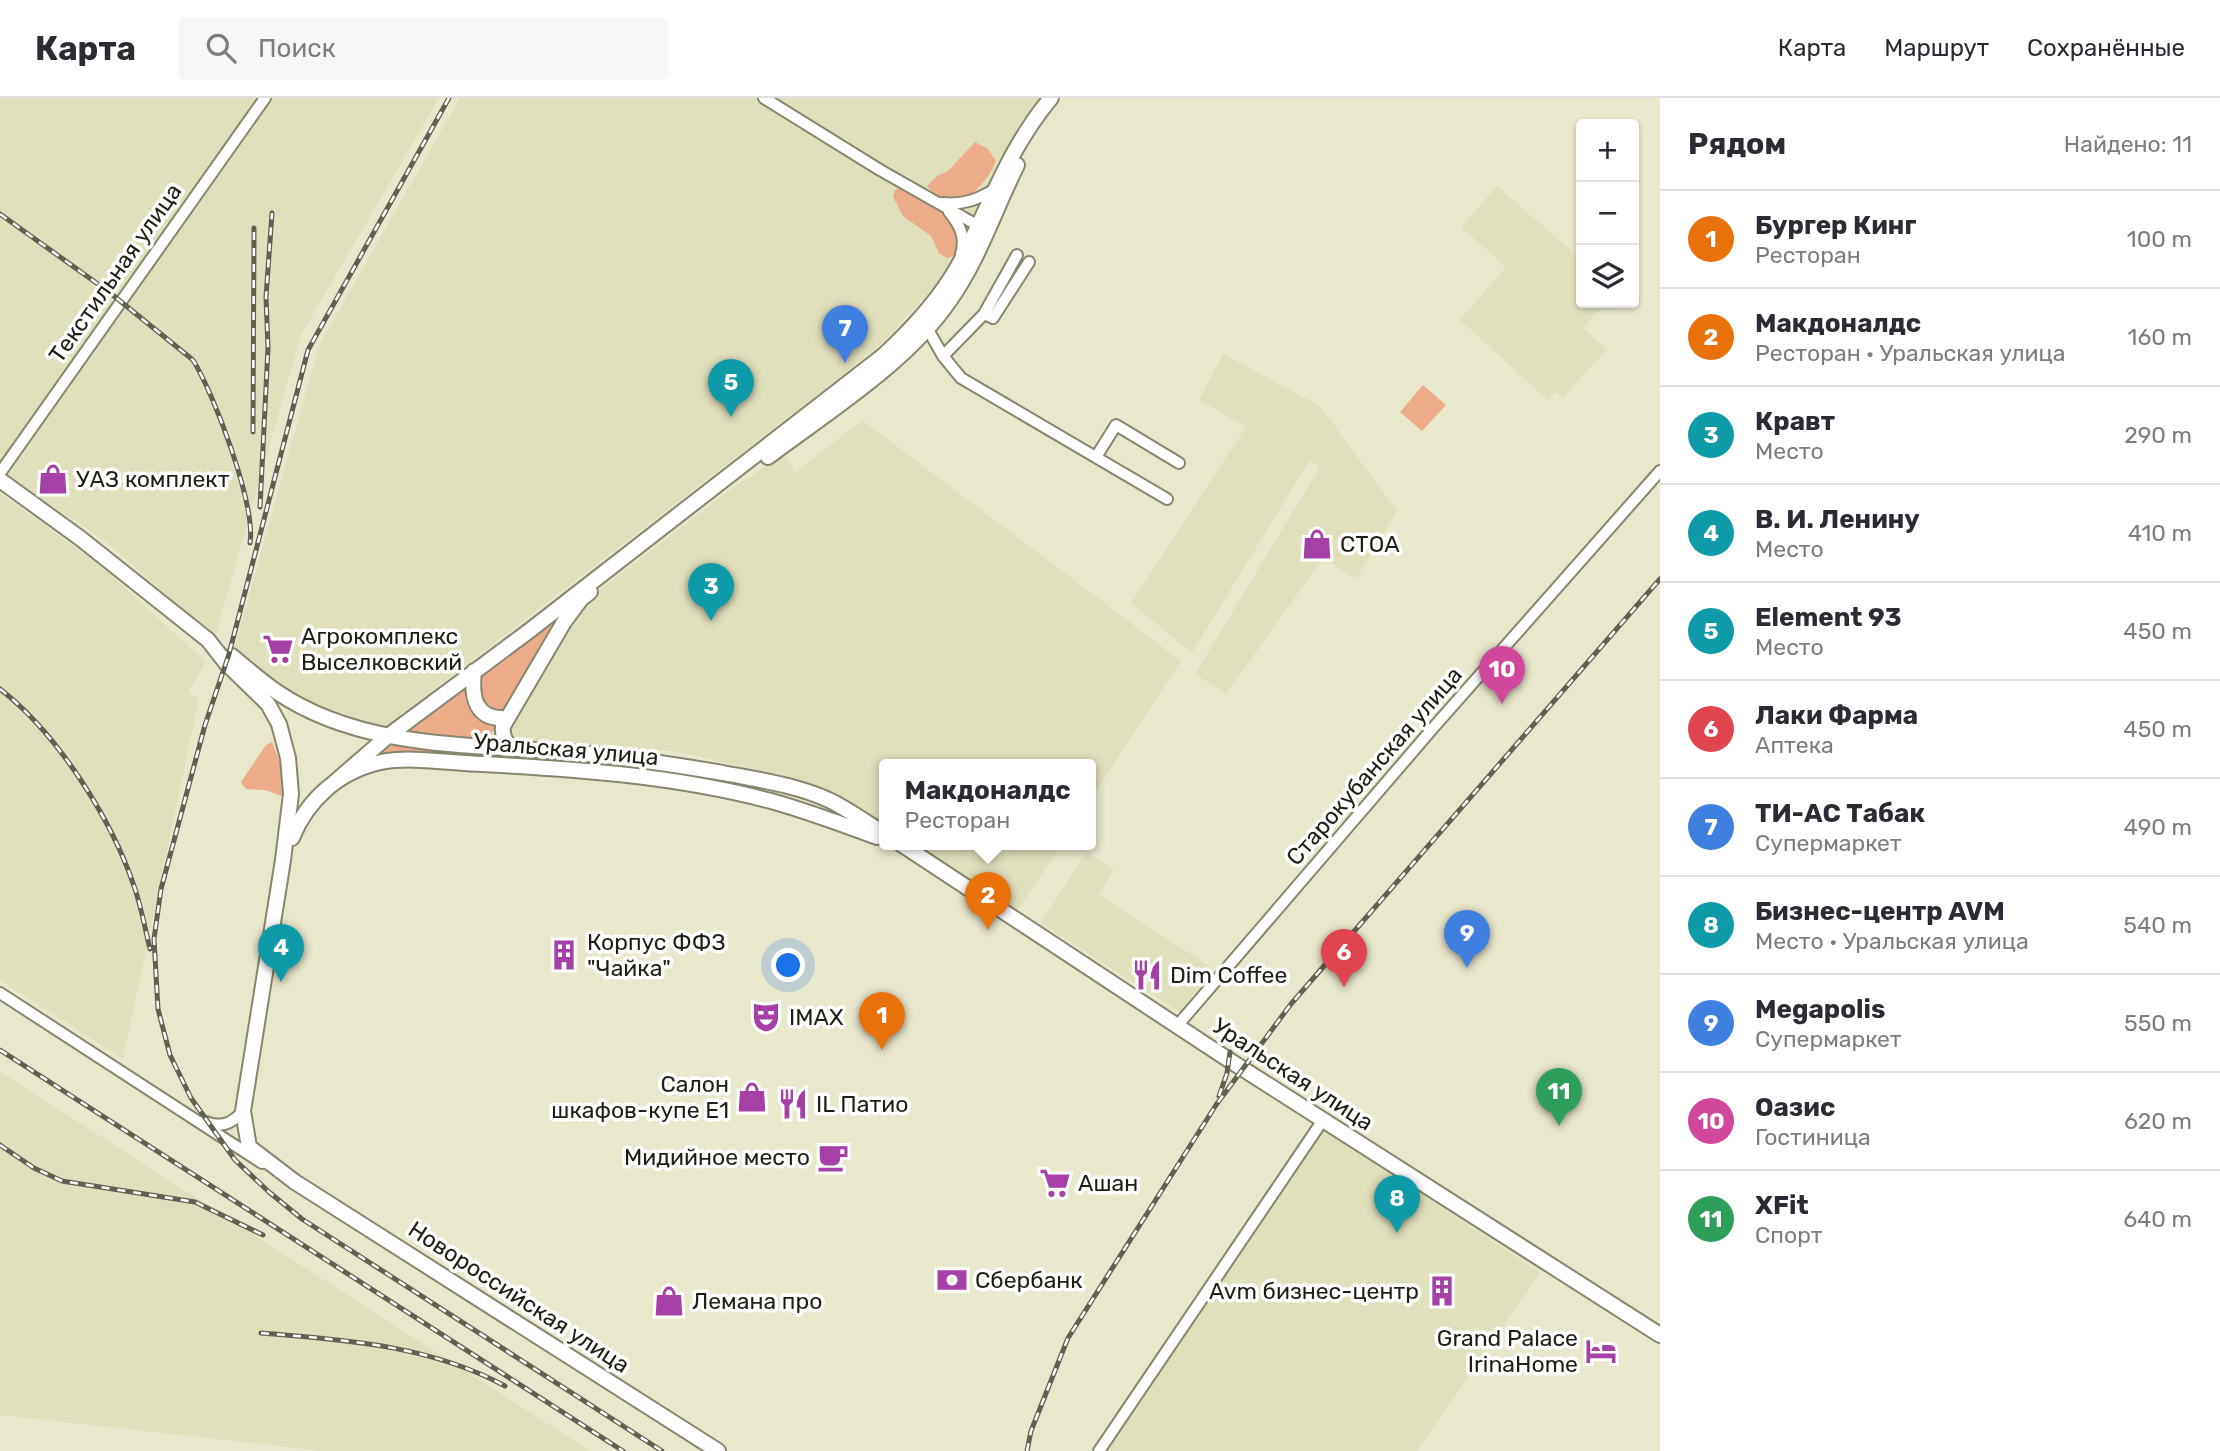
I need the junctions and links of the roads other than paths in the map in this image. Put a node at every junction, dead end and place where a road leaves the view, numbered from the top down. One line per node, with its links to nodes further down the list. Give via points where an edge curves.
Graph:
1 (265, 98): 17 (street, Текстильная улица)
2 (764, 98): 6 (street)
3 (1051, 98): 5 (main road, via 1023,135)
4 (1063, 98): 7 (main road, via 1035,132)
5 (995, 188): 6 (street, via 956,205); 7 (main road)
6 (935, 202): 7 (street); 10 (street, via 961,230 964,244)
7 (982, 228): 10 (main road); 12 (main road, via 950,299)
8 (1017, 255): 11 (street)
9 (1029, 262): 11 (street, via 993,318)
10 (958, 265): 19 (main road, via 935,300 884,355)
11 (984, 314): 13 (street)
12 (927, 328): 13 (street); 19 (main road, via 877,376)
13 (943, 356): 14 (street, via 961,378)
14 (1096, 457): 15 (street, via 1116,425); 18 (street)
15 (1179, 463)
16 (1660, 471): 37 (street, Старокубанская улица)
17 (0, 477): 20 (main road)
18 (1167, 499)
19 (585, 591): 21 (main road); 23 (main road)
20 (155, 596): 22 (main road, Уральская улица); 24 (main road, Новороссийская улица, via 208,640 268,704)
21 (474, 671): 23 (main road, via 474,700 481,710 490,717); 25 (main road)
22 (295, 702): 24 (main road, via 280,713); 25 (main road, Уральская улица)
23 (508, 718): 26 (main road, via 502,735)
24 (279, 724): 35 (main road, Новороссийская улица, via 291,794)
25 (388, 736): 26 (main road, Уральская улица); 29 (main road)
26 (514, 749): 27 (main road, Уральская улица)
27 (603, 756): 28 (main road); 30 (main road, Уральская улица)
28 (631, 775): 29 (main road, Уральская улица, via 407,761 357,769); 31 (main road, Уральская улица)
29 (335, 782): 35 (main road, Уральская улица, via 305,810)
30 (788, 786): 31 (main road); 32 (main road, Уральская улица, via 831,801)
31 (808, 812): 33 (main road, Уральская улица)
32 (879, 833)
33 (879, 835)
34 (909, 850): 37 (main road, Уральская улица)
35 (283, 860): 39 (main road, Новороссийская улица)
36 (0, 993): 38 (street, Новороссийская улица)
37 (1177, 1026): 40 (main road, Уральская улица)
38 (174, 1108): 39 (street, via 216,1126 228,1124); 41 (street, Новороссийская улица)
39 (243, 1111): 41 (main road, Новороссийская улица, via 249,1147)
40 (1323, 1120): 42 (main road, Уральская улица); 44 (street)
41 (295, 1182): 43 (main road, Новороссийская улица)
42 (1660, 1335)
43 (718, 1451)
44 (1099, 1451)

